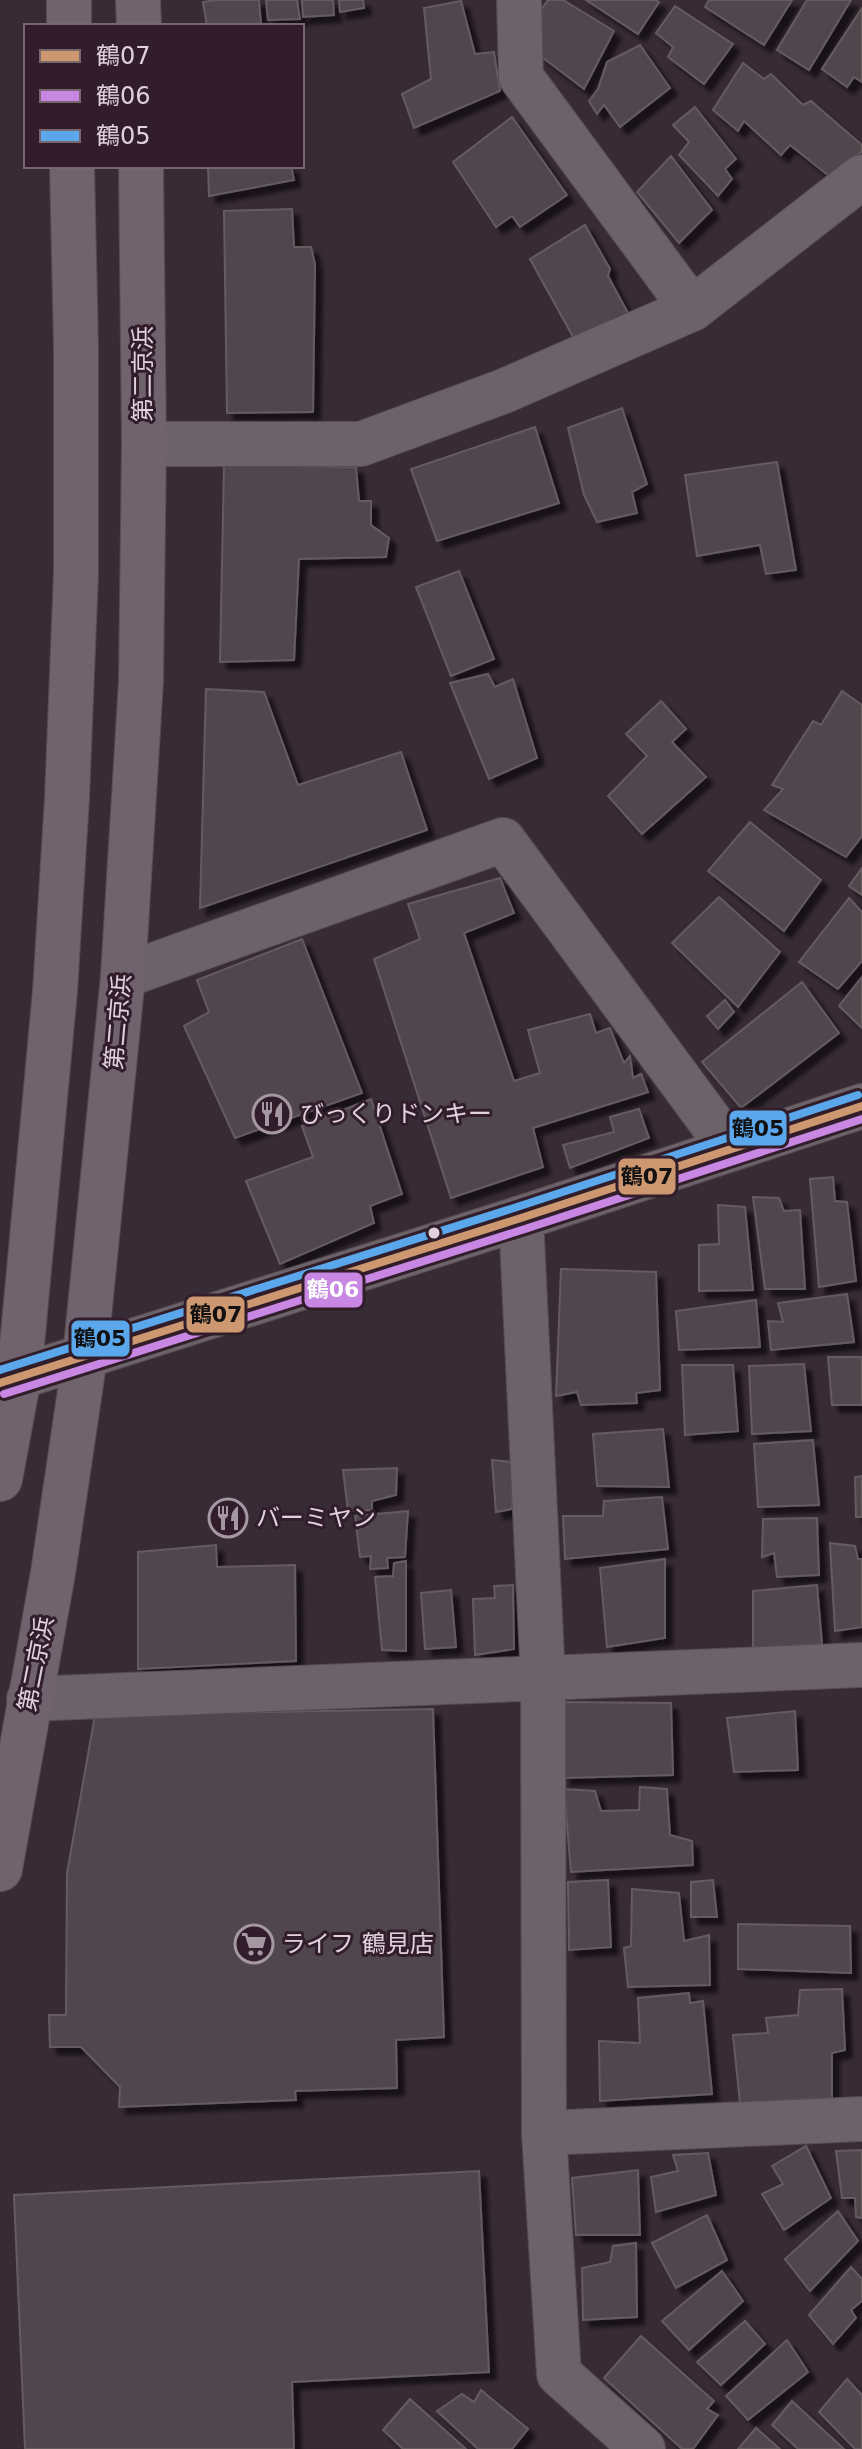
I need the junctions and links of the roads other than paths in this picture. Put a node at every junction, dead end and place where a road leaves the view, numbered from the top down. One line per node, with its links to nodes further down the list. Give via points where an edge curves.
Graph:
1 (69, 0): 4 (highway)
2 (138, 0): 5 (highway)
3 (519, 0): 9 (street, via 521,77)
4 (69, 24)
5 (139, 24)
6 (72, 168): 16 (highway, via 76,573 69,753 55,991)
7 (141, 168): 10 (highway, 第二京浜)
8 (862, 177): 9 (street)
9 (692, 309): 10 (street, via 504,391 361,444)
10 (144, 444): 11 (highway, 第二京浜, via 141,681)
11 (123, 976): 13 (street, via 503,840); 15 (highway, 第二京浜)
12 (862, 1106): 13 (street)
13 (730, 1148): 14 (street)
14 (521, 1218): 15 (street); 19 (street)
15 (85, 1357): 16 (street); 20 (highway, 第二京浜)
16 (10, 1380): 17 (highway)
17 (0, 1479)
18 (862, 1665): 19 (street)
19 (543, 1679): 20 (street); 23 (street)
20 (29, 1699): 21 (highway, 第二京浜)
21 (0, 1869)
22 (862, 2119): 23 (street)
23 (544, 2133): 24 (street, via 559,2374)
24 (643, 2449)

